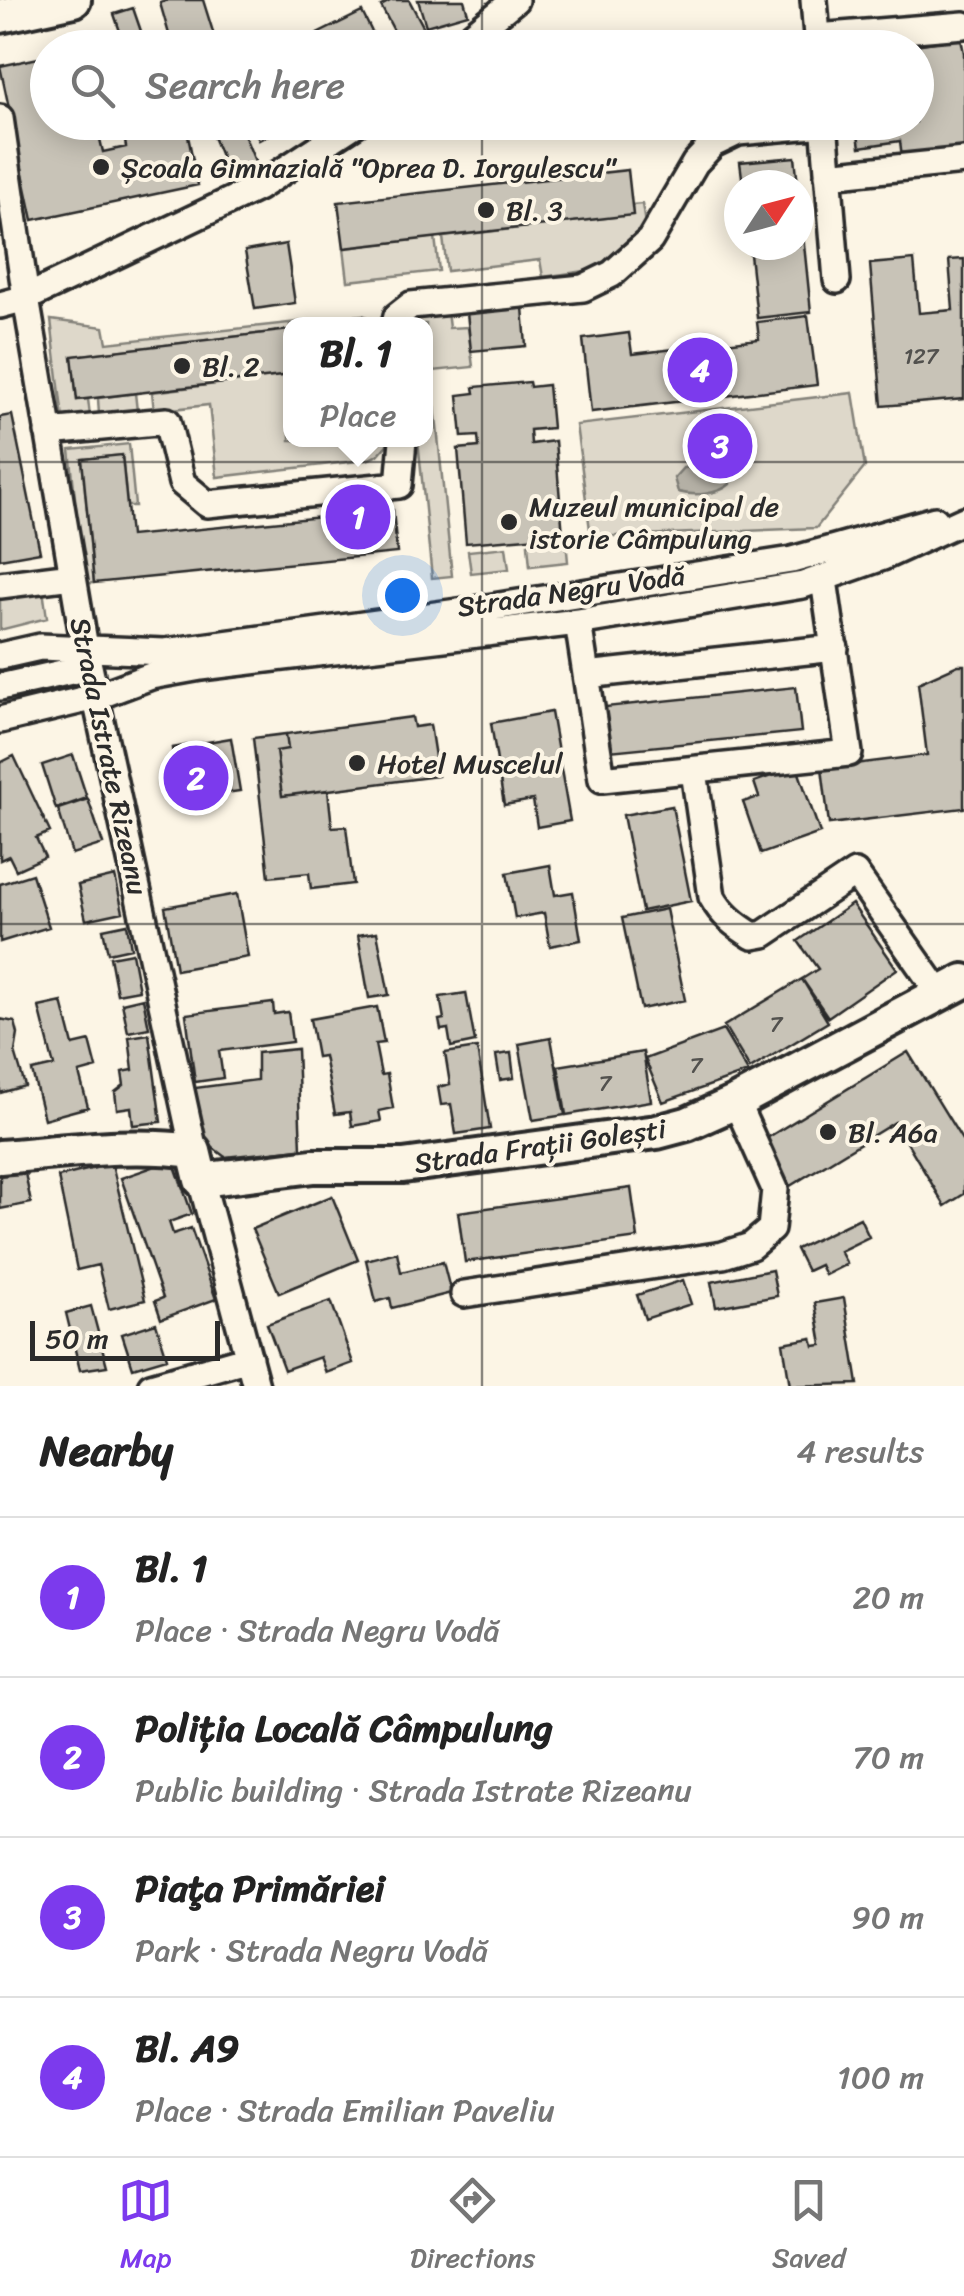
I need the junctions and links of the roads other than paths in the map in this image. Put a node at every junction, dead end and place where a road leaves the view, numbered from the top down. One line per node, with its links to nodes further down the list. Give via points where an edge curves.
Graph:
1 (74, 0): 4 (main road)
2 (515, 0): 6 (street)
3 (814, 0): 7 (street)
4 (0, 16)
5 (964, 26): 8 (street)
6 (478, 30)
7 (817, 30)
8 (928, 30)
9 (0, 118): 16 (street, Strada Istrate Rizeanu)
10 (330, 140): 16 (street, via 257,188)
11 (721, 140): 18 (street, via 695,163 650,240 612,274 583,288 411,305)
12 (825, 140): 14 (street)
13 (964, 162): 14 (street)
14 (828, 175): 15 (street)
15 (837, 280)
16 (26, 298): 17 (street); 19 (street, Strada Istrate Rizeanu)
17 (0, 306)
18 (397, 317)
19 (48, 432): 20 (street, via 166,420 182,483 208,504 399,486); 23 (street, Strada Istrate Rizeanu)
20 (402, 447)
21 (964, 512): 29 (street, Strada Negru Vodă, via 816,554 727,571 165,652)
22 (964, 520): 24 (street, Strada Negru Vodă)
23 (72, 576): 25 (street); 29 (street, Strada Istrate Rizeanu)
24 (824, 580): 26 (street, Strada Negru Vodă); 27 (street)
25 (0, 586)
26 (578, 622): 30 (street); 32 (street, Strada Negru Vodă, via 201,667)
27 (836, 648): 30 (street); 34 (street, via 849,753)
28 (0, 656): 29 (street, via 40,647)
29 (87, 657): 31 (street); 32 (street, Strada Istrate Rizeanu)
30 (586, 674): 34 (street, via 602,779)
31 (0, 688)
32 (95, 697): 33 (street, Strada Negru Vodă); 38 (street, Strada Istrate Rizeanu)
33 (0, 720)
34 (694, 771): 35 (street, via 712,897 736,926 752,936 764,934 855,874)
35 (952, 987): 36 (main road, Strada Frații Golești)
36 (736, 1102): 38 (main road, Strada Frații Golești, via 657,1132 403,1166); 39 (street, via 775,1189 771,1230 752,1246)
37 (0, 1157): 38 (main road, Strada Frații Golești, via 130,1146)
38 (198, 1166): 40 (street, Strada Istrate Rizeanu)
39 (464, 1294)
40 (249, 1358): 41 (street); 42 (street, Strada Istrate Rizeanu)
41 (151, 1386)
42 (256, 1386)

